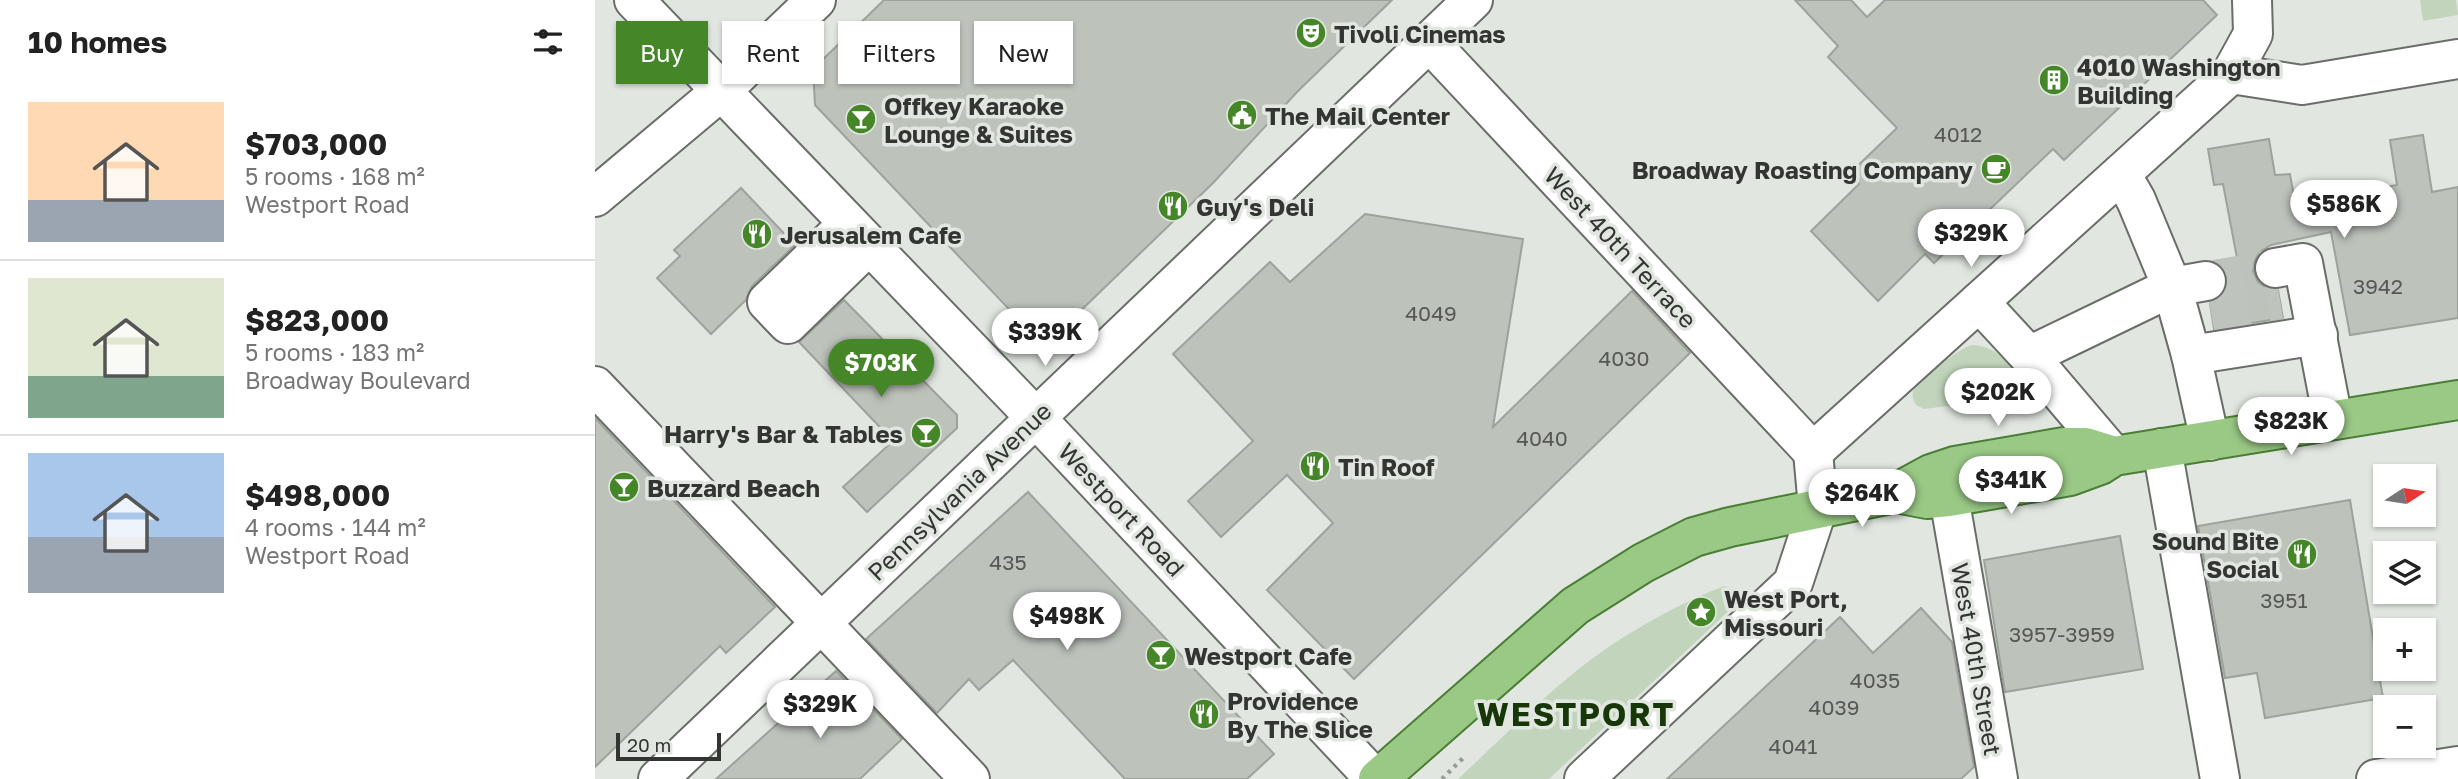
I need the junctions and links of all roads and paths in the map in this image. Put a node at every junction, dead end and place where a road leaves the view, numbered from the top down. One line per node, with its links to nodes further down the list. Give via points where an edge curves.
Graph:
1 (634, 0): 8 (street, Westport Road)
2 (816, 0): 8 (street)
3 (1473, 0): 5 (street, Pennsylvania Avenue)
4 (2252, 0): 7 (street, via 2253,34)
5 (1429, 41): 21 (street, Pennsylvania Avenue); 25 (street, West 40th Terrace)
6 (2458, 59): 7 (street, via 2302,85)
7 (2231, 74): 9 (street)
8 (720, 92): 10 (street); 11 (street, Westport Road)
9 (2121, 174): 13 (street); 14 (street)
10 (595, 197)
11 (858, 234): 15 (street); 21 (street, Westport Road)
12 (2288, 287): 16 (street)
13 (2193, 299): 17 (street); 18 (street)
14 (1979, 302): 18 (street); 25 (street)
15 (778, 313)
16 (2318, 335): 17 (street); 22 (street)
17 (2191, 355): 23 (street)
18 (2028, 356): 26 (street)
19 (595, 386): 30 (street)
20 (2458, 400): 22 (main road)
21 (1036, 418): 30 (street, Pennsylvania Avenue); 34 (street, Westport Road)
22 (2333, 421): 23 (main road)
23 (2210, 440): 24 (main road)
24 (2162, 448): 26 (main road); 37 (street)
25 (1813, 452): 29 (street)
26 (2114, 456): 27 (main road, via 2085,447 2064,447 1955,466); 28 (main road, via 2070,476)
27 (1896, 493): 28 (main road, via 1927,499); 29 (main road)
28 (1949, 497): 36 (street, West 40th Street)
29 (1818, 507): 34 (main road, via 1694,537 1643,563 1575,606); 35 (street, via 1793,583)
30 (821, 623): 32 (street, Pennsylvania Avenue); 33 (street)
31 (2458, 766): 38 (street)
32 (658, 779)
33 (970, 779)
34 (1376, 779)
35 (1584, 779)
36 (1998, 779)
37 (2220, 779)
38 (2376, 779)

